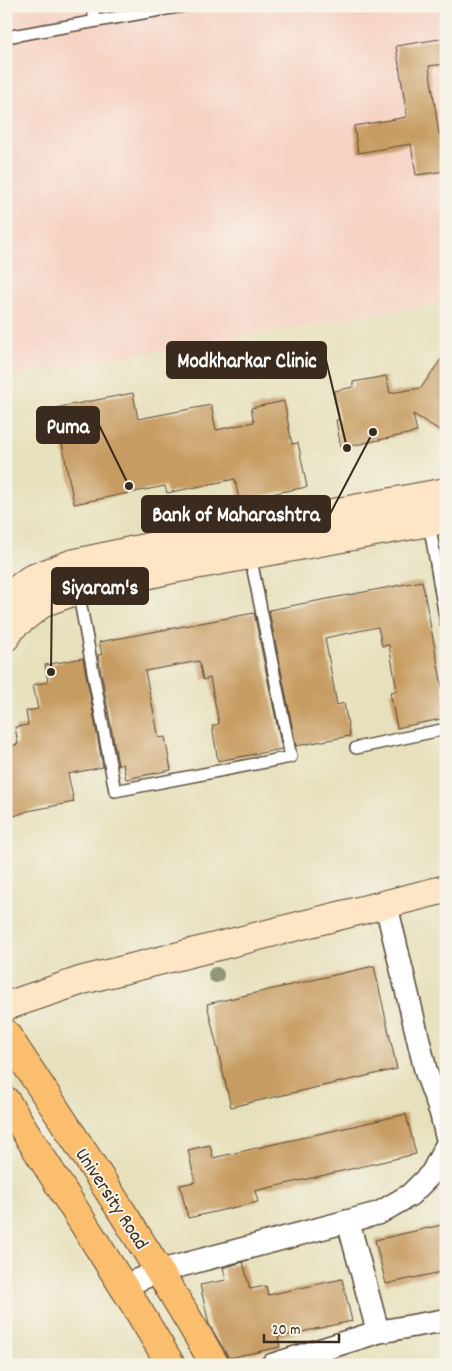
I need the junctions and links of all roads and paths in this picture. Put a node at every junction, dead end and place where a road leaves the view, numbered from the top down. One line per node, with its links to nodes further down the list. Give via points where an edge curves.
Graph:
1 (92, 6): 3 (lane)
2 (183, 6): 3 (lane)
3 (95, 21): 4 (lane)
4 (6, 37)
5 (446, 492): 9 (main road, via 71,564 31,579)
6 (438, 520): 7 (main road); 10 (lane)
7 (250, 555): 8 (main road); 8 (lane, via 291,757 114,790)
8 (78, 590): 11 (main road, via 44,602 12,627)
9 (6, 598)
10 (446, 623)
11 (6, 637)
12 (446, 729): 13 (lane)
13 (356, 748)
14 (446, 889): 15 (main road)
15 (386, 904): 16 (main road, via 83,980); 19 (street, via 426,1072)
16 (6, 1006)
17 (6, 1034): 22 (main road, University Road)
18 (6, 1101): 23 (main road, University Road)
19 (444, 1120)
20 (446, 1146): 21 (street, via 432,1173 410,1195 379,1213)
21 (348, 1221): 22 (street); 25 (street)
22 (160, 1271): 23 (street); 27 (main road, University Road)
23 (123, 1286): 26 (main road, University Road)
24 (446, 1320): 25 (street)
25 (378, 1332): 28 (street)
26 (171, 1365)
27 (215, 1365)
28 (272, 1365)

